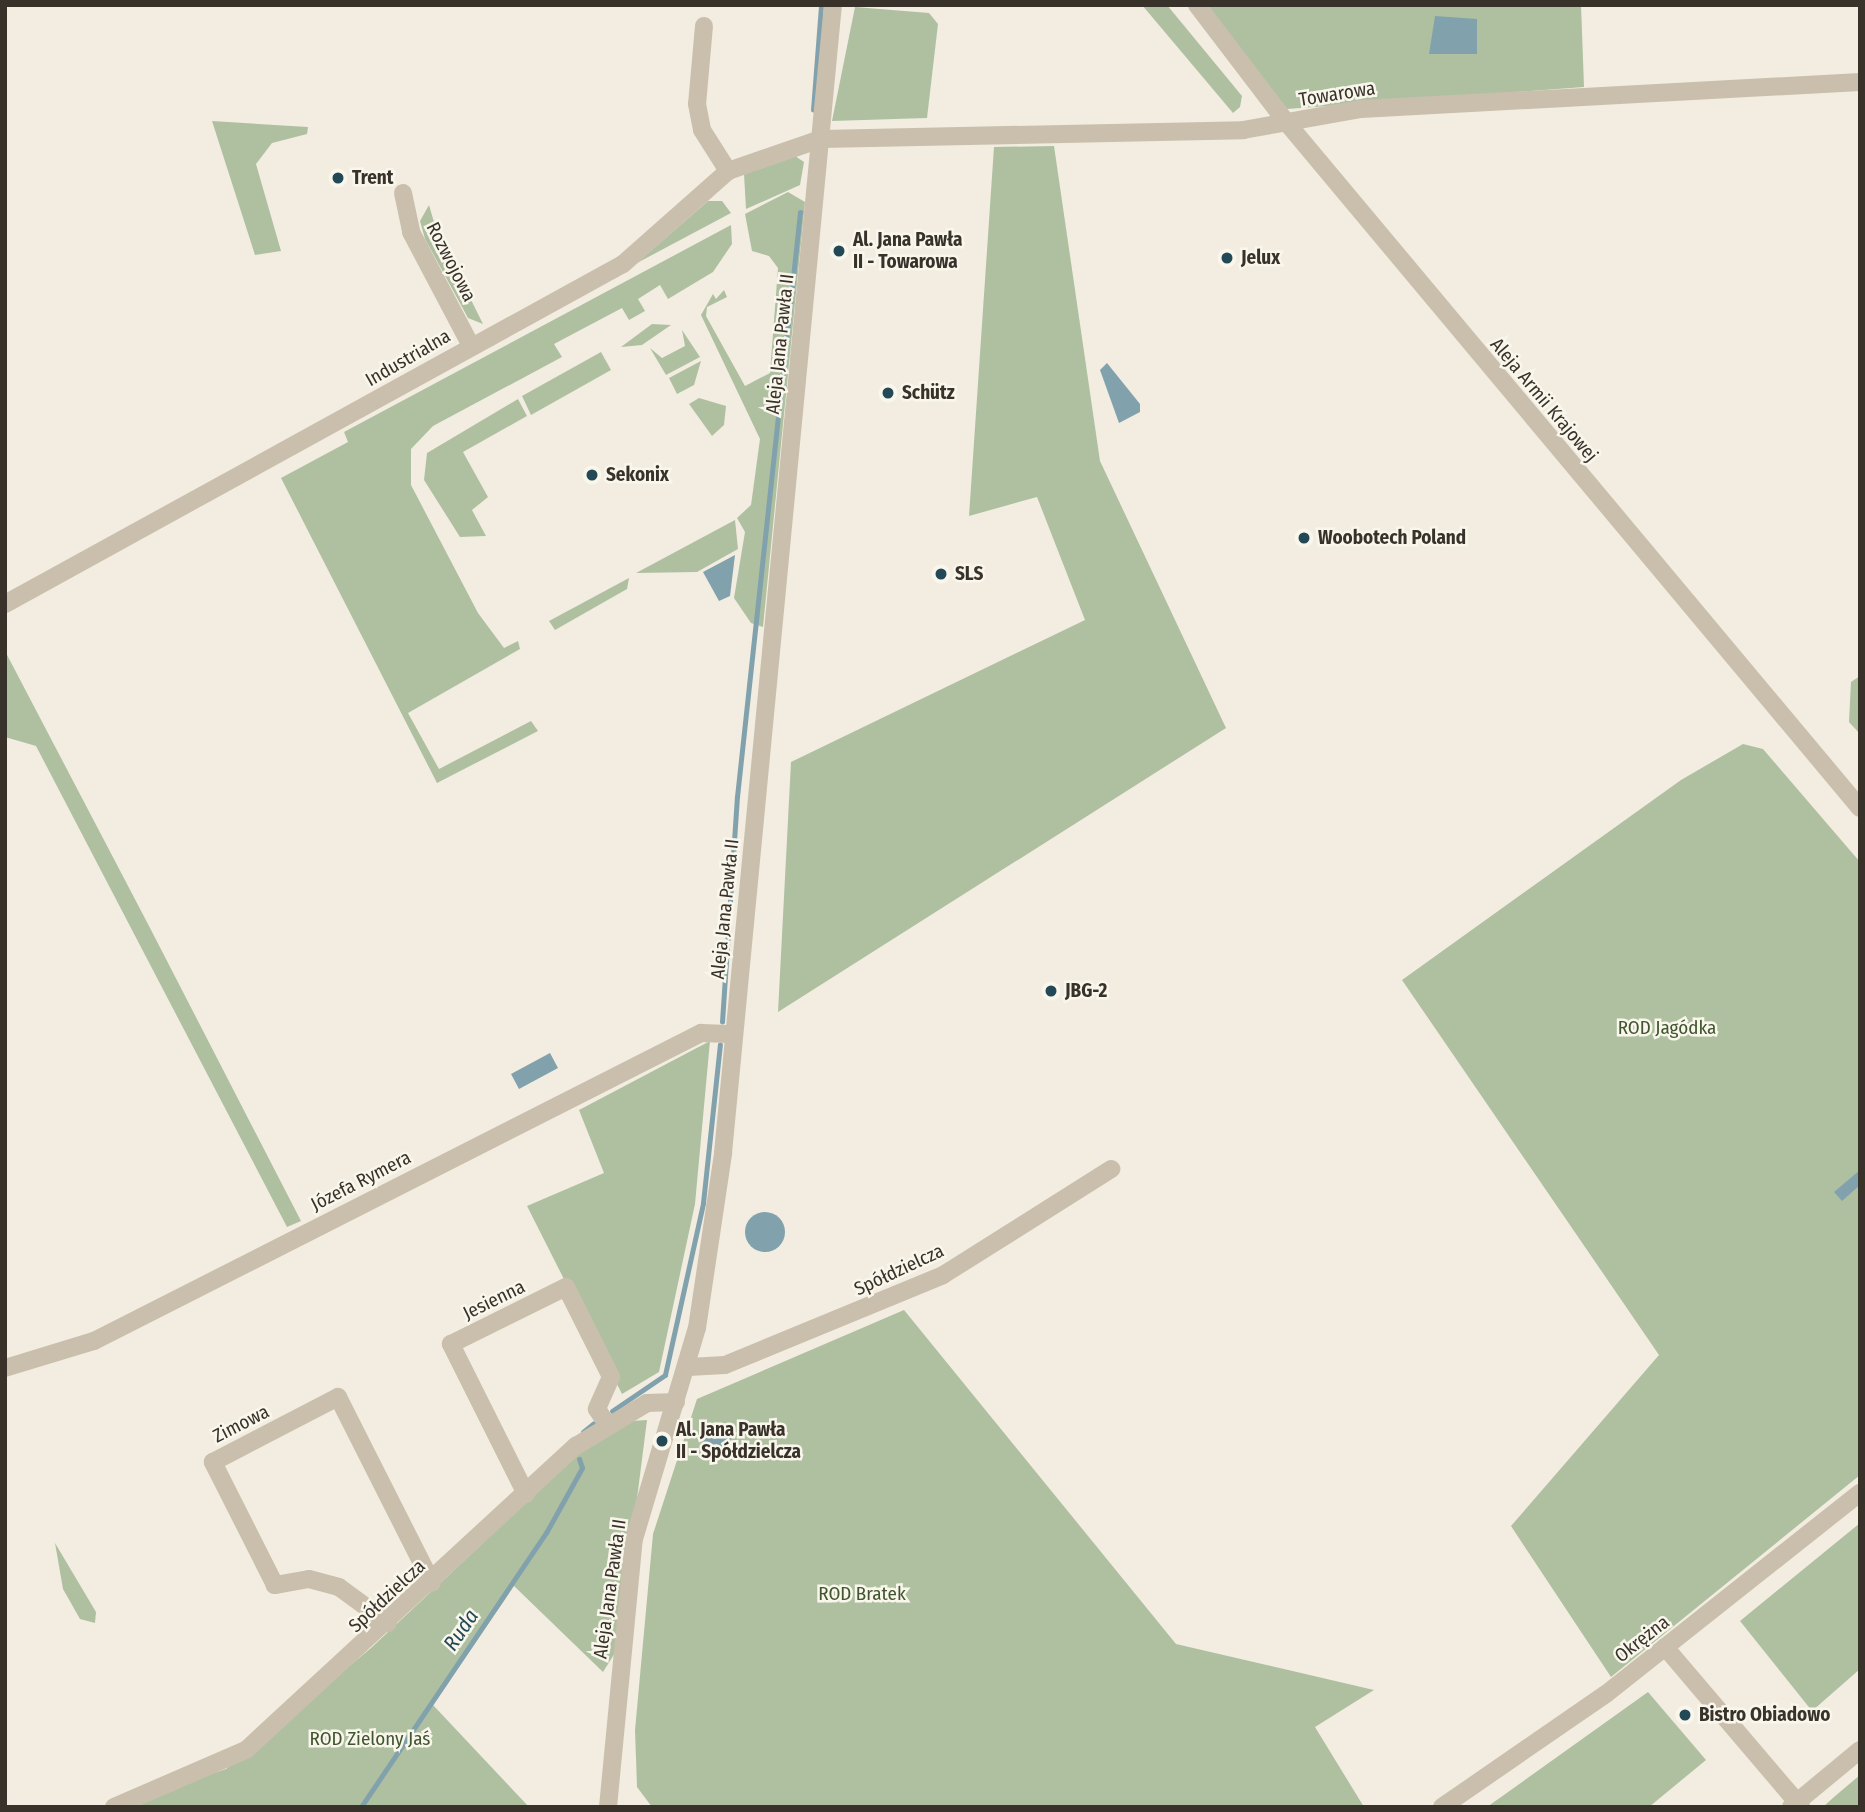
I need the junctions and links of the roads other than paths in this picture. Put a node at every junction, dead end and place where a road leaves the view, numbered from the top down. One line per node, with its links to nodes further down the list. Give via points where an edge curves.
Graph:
1 (833, 5): 7 (street, Aleja Jana Pawła II)
2 (1183, 5): 3 (street, Aleja Armii Krajowej)
3 (1198, 10): 6 (street, Aleja Armii Krajowej)
4 (704, 26): 8 (street, via 697,104 702,130)
5 (1860, 82): 6 (street, Towarowa, via 1361,109)
6 (1287, 123): 7 (street, Towarowa, via 1243,130); 12 (street, Aleja Armii Krajowej)
7 (821, 139): 8 (street, Industrialna); 13 (street, Aleja Jana Pawła II)
8 (729, 170): 10 (street, Industrialna, via 622,264)
9 (403, 193): 10 (street, Rozwojowa, via 411,232)
10 (471, 346): 11 (street, Industrialna)
11 (5, 604)
12 (1860, 808)
13 (734, 1034): 15 (street, Aleja Jana Pawła II, via 708,1272); 16 (street, Józefa Rymera, via 701,1033 94,1341)
14 (1111, 1168): 15 (street, Spółdzielcza, via 912,1290 725,1365)
15 (688, 1367): 17 (street, Aleja Jana Pawła II)
16 (5, 1368)
17 (676, 1402): 18 (street, Spółdzielcza, via 647,1403); 27 (street, Aleja Jana Pawła II, via 635,1539)
18 (608, 1426): 20 (street, Spółdzielcza); 20 (street, Jesienna, via 597,1409 611,1377 566,1287 451,1344)
19 (1860, 1493): 23 (street, Okrężna)
20 (526, 1494): 21 (street, Spółdzielcza)
21 (432, 1583): 22 (street, Spółdzielcza); 22 (street, Zimowa, via 338,1397 214,1462 275,1586 309,1579 339,1587)
22 (388, 1623): 26 (street, Spółdzielcza, via 246,1750)
23 (1665, 1647): 25 (street); 28 (street, Okrężna, via 1519,1758)
24 (1860, 1750): 25 (street)
25 (1796, 1805)
26 (114, 1807)
27 (608, 1807)
28 (1442, 1807)

